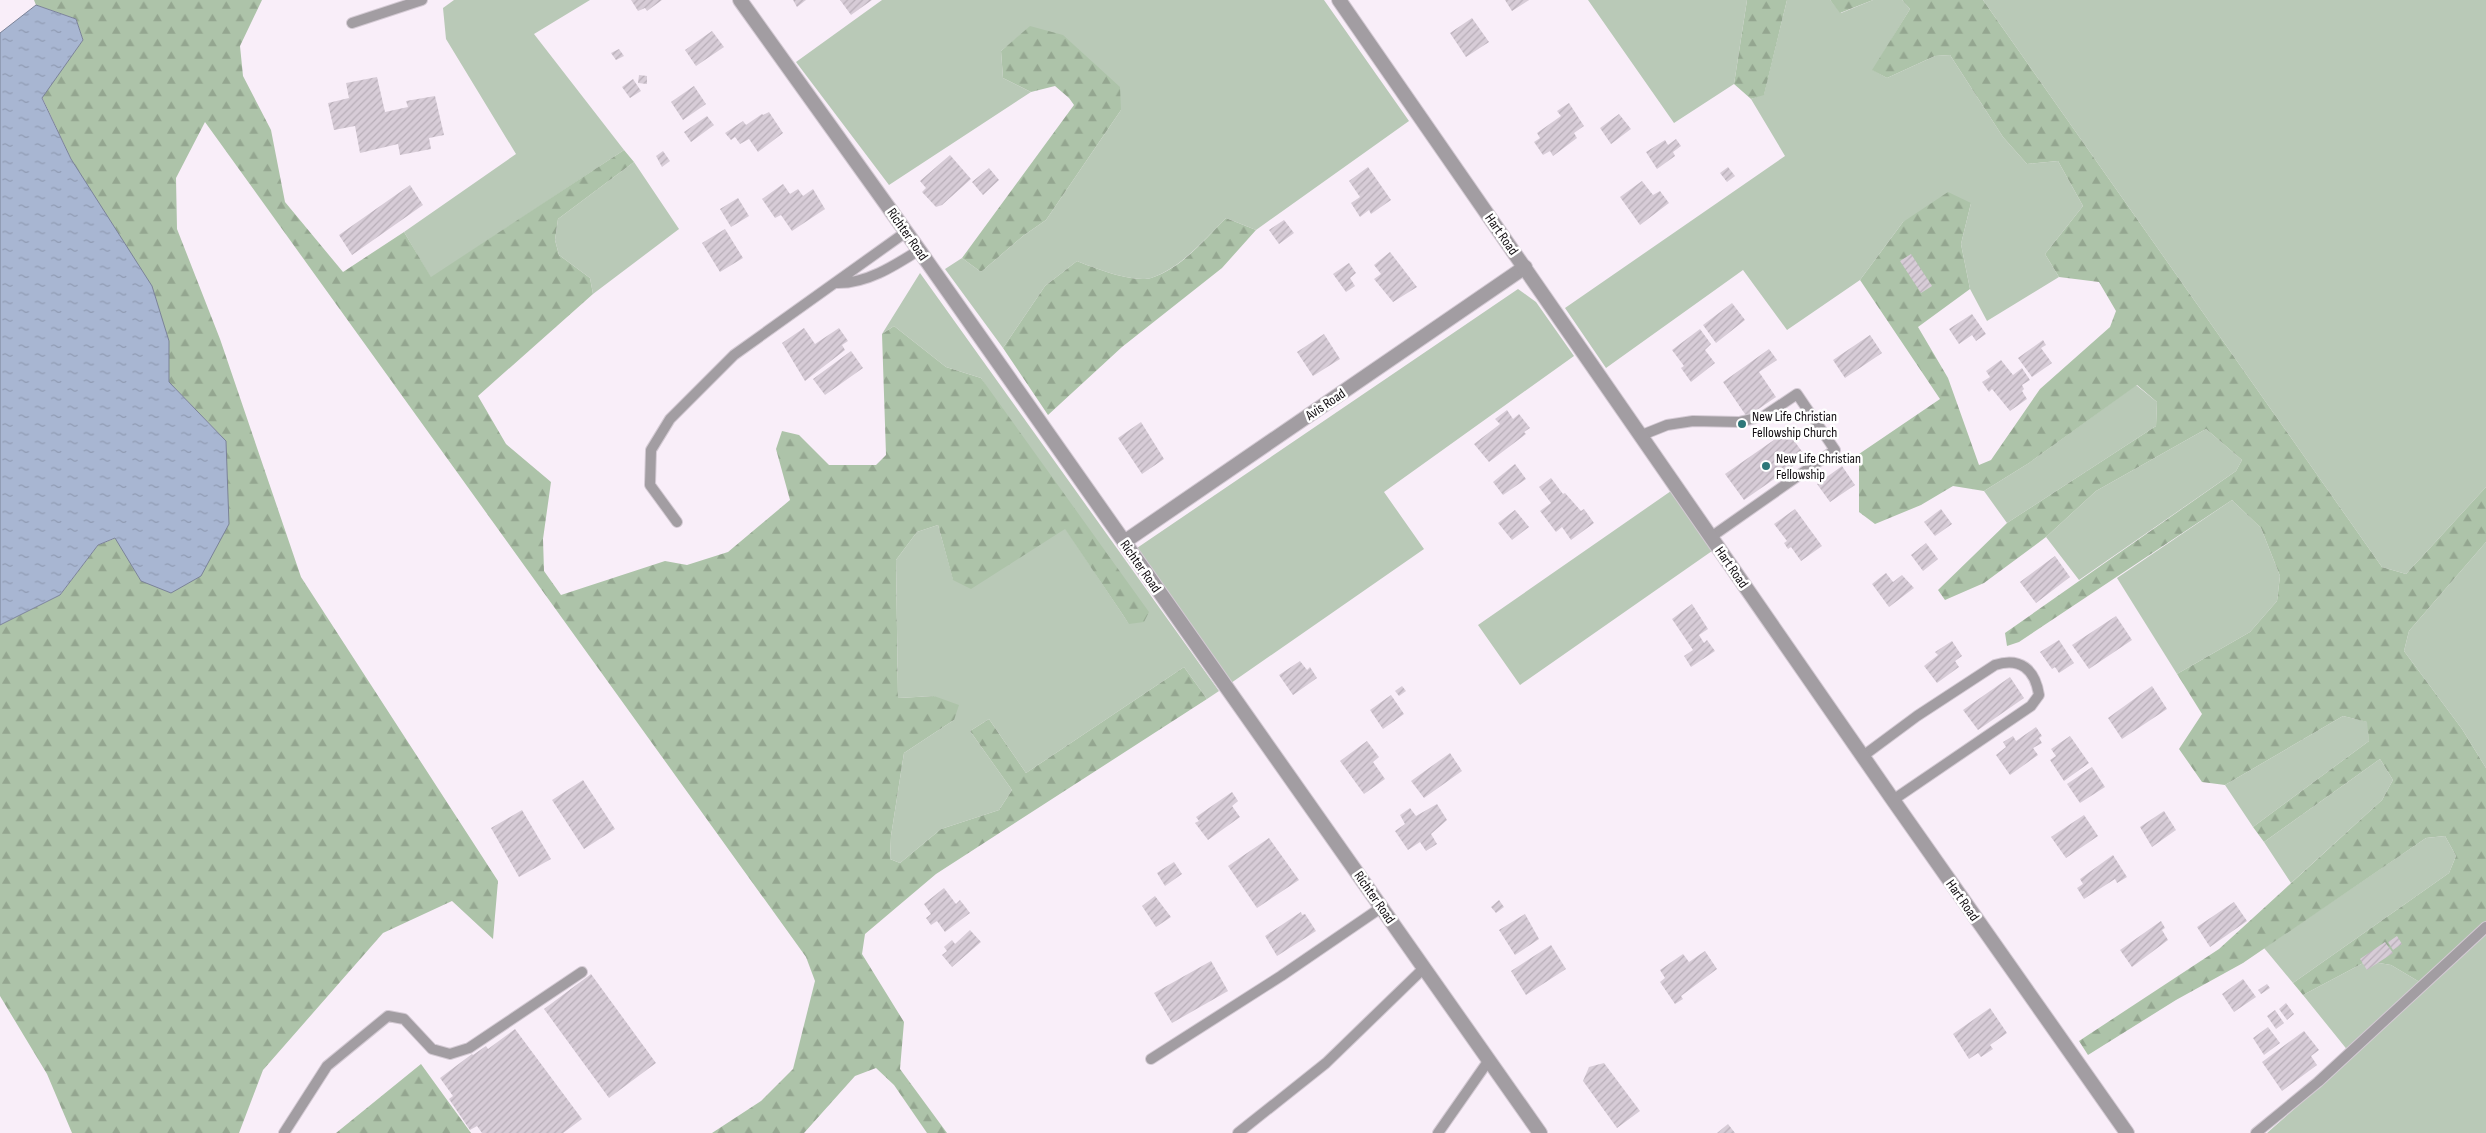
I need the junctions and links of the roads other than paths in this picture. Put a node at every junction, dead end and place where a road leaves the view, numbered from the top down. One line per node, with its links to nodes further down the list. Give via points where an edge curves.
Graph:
1 (422, 0): 4 (lane)
2 (740, 0): 5 (street, Richter Road)
3 (1339, 0): 7 (street, Hart Road)
4 (352, 23)
5 (906, 232): 6 (street, Richter Road); 8 (lane)
6 (919, 250): 8 (lane, via 888,269 851,283); 12 (street, Richter Road)
7 (1525, 266): 9 (street, Hart Road); 12 (street, Avis Road)
8 (836, 283): 10 (lane, via 734,355 670,419 651,450 650,485)
9 (1642, 435): 11 (street, Hart Road); 11 (lane, via 1693,421 1739,422 1764,416 1797,394 1835,450)
10 (677, 522)
11 (1711, 537): 13 (street, Hart Road)
12 (1124, 542): 15 (street, Richter Road)
13 (1864, 756): 14 (street, Hart Road); 14 (lane, via 1917,716 1995,665 2008,660 2030,671 2039,695 2031,706)
14 (1893, 800): 25 (street, Hart Road)
15 (1382, 907): 17 (street, Richter Road); 19 (lane)
16 (2486, 927): 26 (lane, via 2318,1082)
17 (1424, 968): 20 (street, Richter Road); 22 (lane, via 1326,1063)
18 (582, 972): 21 (lane, via 468,1048 450,1054 432,1049 404,1019 388,1016 327,1066)
19 (1150, 1059)
20 (1489, 1060): 23 (lane); 24 (street, Richter Road)
21 (284, 1133)
22 (1238, 1133)
23 (1438, 1133)
24 (1540, 1133)
25 (2127, 1133)
26 (2256, 1133)

